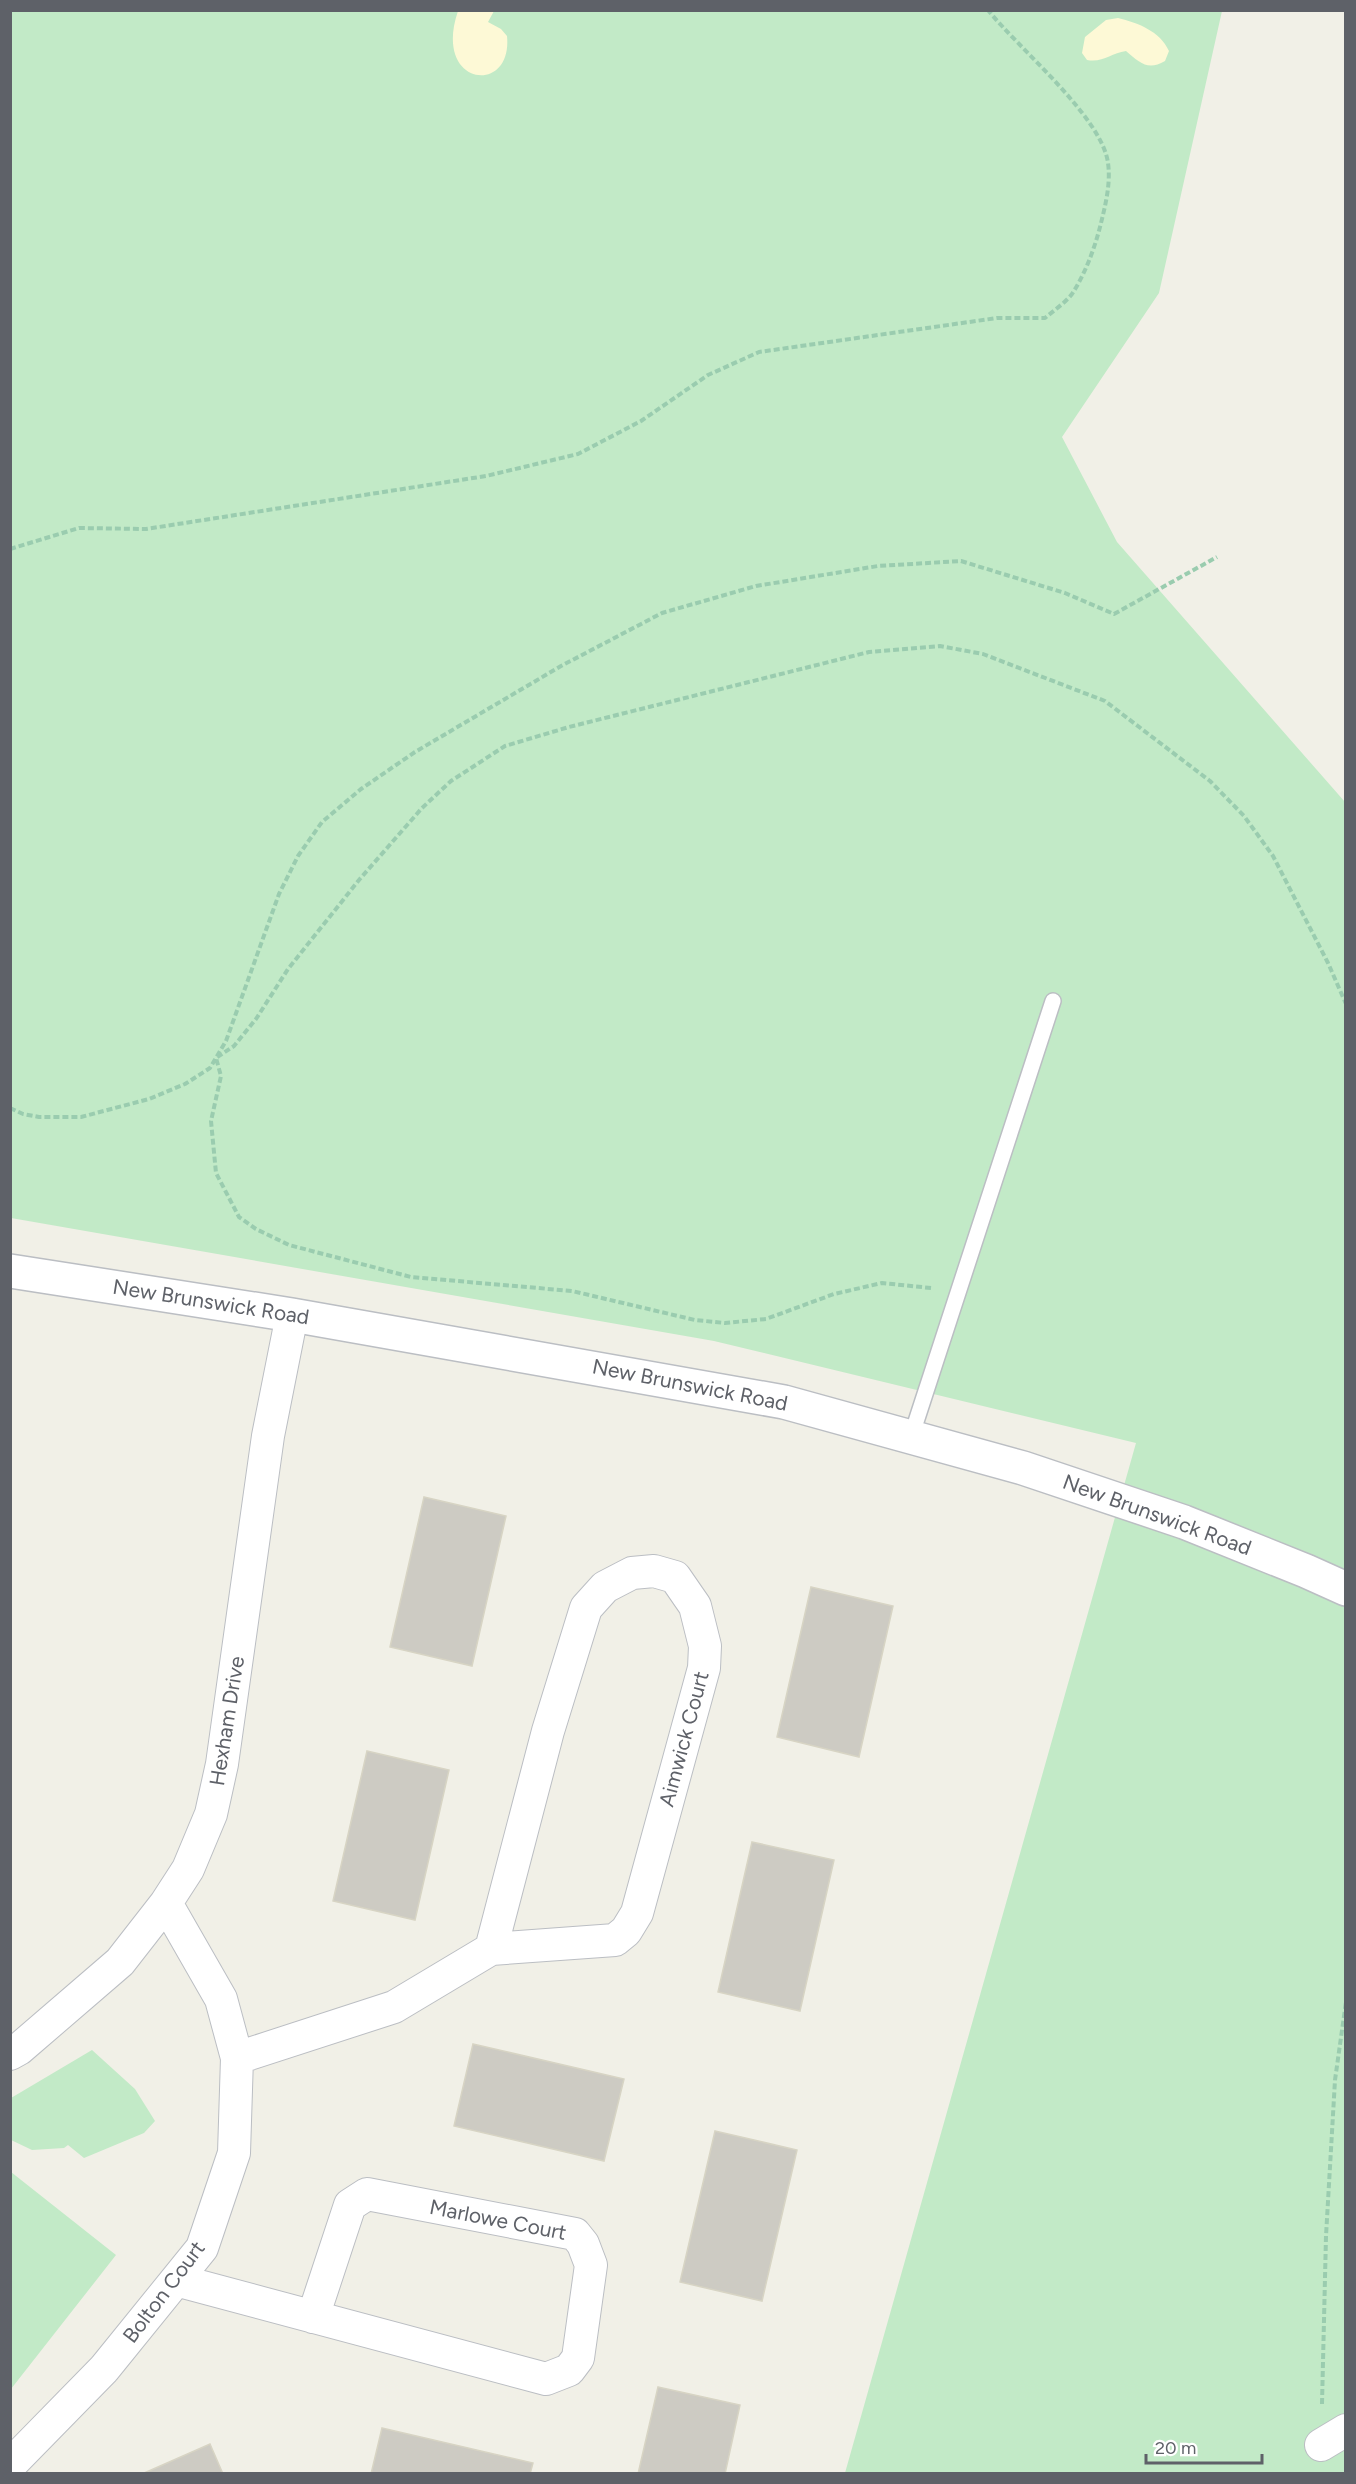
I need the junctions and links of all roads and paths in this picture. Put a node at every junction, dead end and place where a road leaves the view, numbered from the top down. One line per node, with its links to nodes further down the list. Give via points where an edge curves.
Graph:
1 (988, 10): 2 (path, via 1095,130 1108,163 1106,201 1094,250 1071,295 1045,318 997,318 759,352 708,375 641,421 578,454 486,476 146,529 79,528)
2 (10, 549)
3 (1216, 557): 6 (path, via 1114,614 1065,593 961,561 878,566 756,586 662,613 561,666 415,752 322,822 298,856 279,894 230,1031)
4 (1053, 1001): 11 (lane)
5 (1346, 1004): 6 (path, via 1273,856 1244,816 1210,781 1105,701 983,654 940,646 909,647 868,652 505,746 451,782 422,808 288,969 234,1046)
6 (216, 1058): 7 (path, via 210,1068 185,1084 149,1099 81,1117 23,1114); 9 (path, via 221,1076 211,1120 216,1173 239,1217 289,1245 411,1277 572,1291 685,1318 725,1323 766,1319 834,1293 882,1283)
7 (10, 1108)
8 (10, 1271): 10 (street, New Brunswick Road)
9 (905, 1285)
10 (292, 1315): 11 (street, New Brunswick Road, via 784,1402); 13 (street, Hexham Drive, via 268,1436 222,1764 211,1814 188,1869)
11 (911, 1437): 12 (street, New Brunswick Road, via 1023,1468 1184,1522)
12 (1346, 1589)
13 (166, 1903): 16 (street, Hexham Drive, via 120,1962); 17 (street, Bolton Court, via 221,1999)
14 (491, 1949): 14 (street, Aimwick Court, via 615,1940 637,1913 704,1668 705,1646 695,1606 675,1577 654,1571 632,1573 605,1587 586,1608 548,1731); 17 (street, Aimwick Court, via 394,2007)
15 (1346, 2002): 20 (path, via 1335,2080 1326,2236)
16 (10, 2054)
17 (237, 2058): 18 (street, Bolton Court, via 234,2154 202,2248)
18 (176, 2280): 19 (street, Marlowe Court); 21 (street, Bolton Court)
19 (313, 2317): 19 (street, Marlowe Court, via 546,2379 569,2370 578,2358 591,2265 575,2234 367,2194 350,2205)
20 (1333, 2437)
21 (20, 2464)

